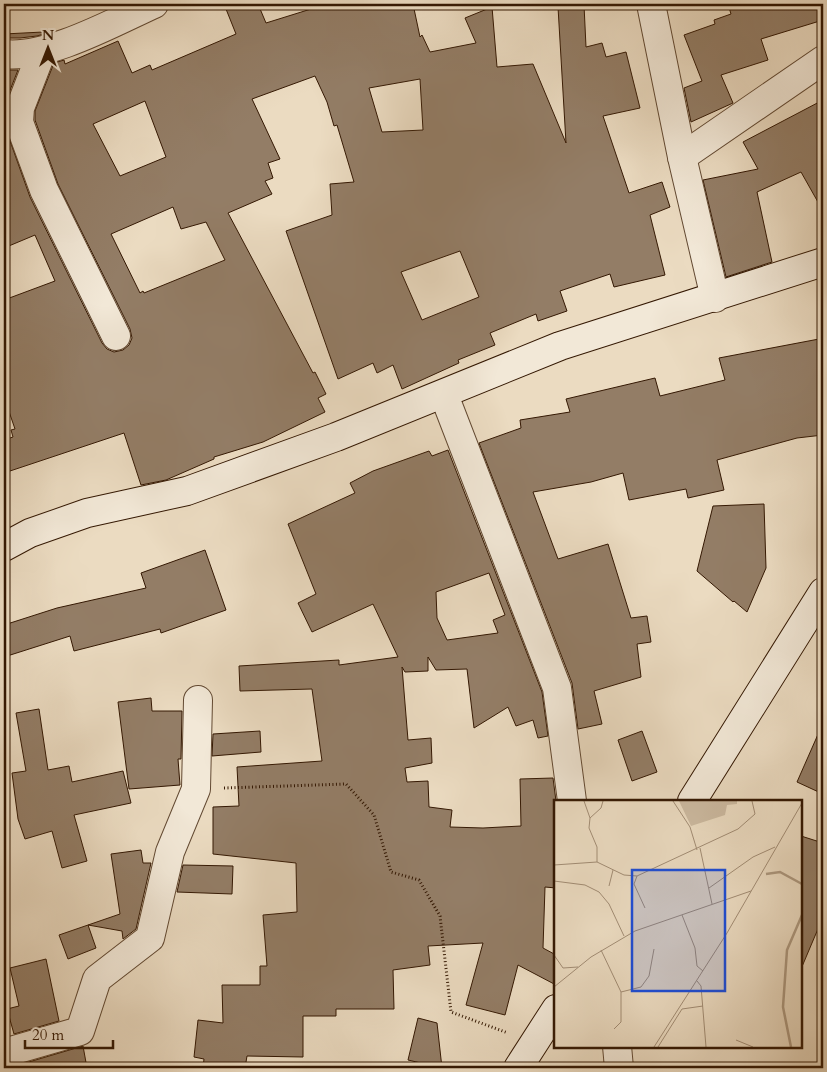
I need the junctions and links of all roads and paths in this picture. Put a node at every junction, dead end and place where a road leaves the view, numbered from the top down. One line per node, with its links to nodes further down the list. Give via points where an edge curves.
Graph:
1 (154, 4): 3 (street)
2 (651, 4): 6 (street)
3 (42, 51): 4 (street); 9 (street, via 20,108 19,122 44,190)
4 (4, 54)
5 (823, 60): 6 (street)
6 (682, 157): 8 (street)
7 (823, 262): 8 (street)
8 (715, 298): 10 (street, via 560,346)
9 (116, 336)
10 (444, 395): 11 (street, via 187,491 88,513); 15 (street, via 558,688)
11 (4, 547)
12 (823, 592): 16 (street)
13 (198, 700): 14 (street)
14 (196, 790): 18 (path, via 346,784 374,815 391,872 420,880 440,916 451,1012); 20 (street, via 170,852 150,938 97,979 80,1031)
15 (572, 800)
16 (693, 800)
17 (554, 1012): 18 (street)
18 (535, 1042): 21 (street)
19 (617, 1047): 22 (street)
20 (4, 1053)
21 (518, 1068)
22 (619, 1068)

